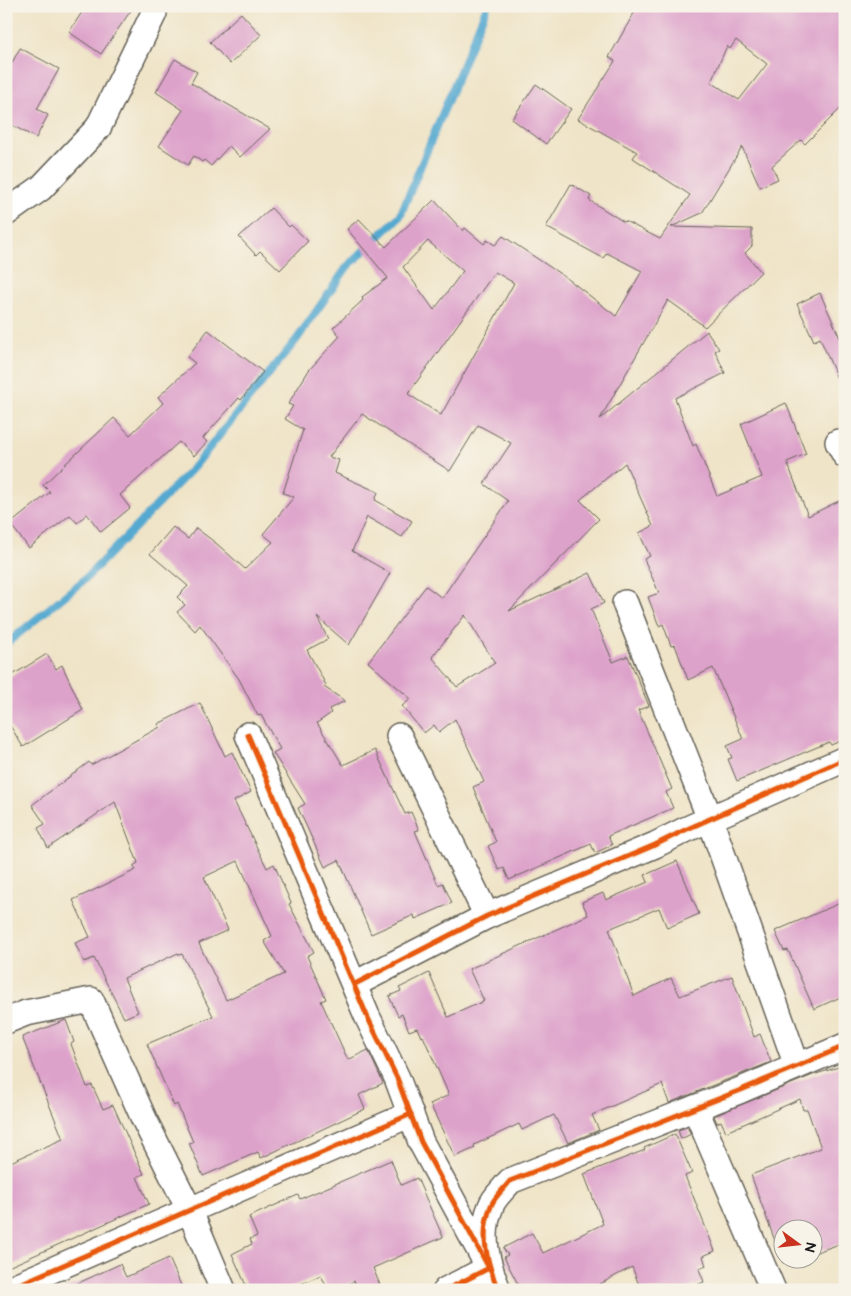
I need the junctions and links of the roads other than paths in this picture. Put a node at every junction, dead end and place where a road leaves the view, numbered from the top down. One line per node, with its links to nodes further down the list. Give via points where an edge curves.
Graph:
1 (154, 13): 2 (street, via 98,128 42,188)
2 (6, 213)
3 (625, 603): 7 (street)
4 (248, 735): 9 (street)
5 (399, 736): 8 (street)
6 (845, 759): 7 (street)
7 (710, 819): 8 (street); 12 (street)
8 (487, 916): 9 (street)
9 (355, 984): 14 (street)
10 (6, 1021): 15 (street, via 26,1013 91,1000 144,1119)
11 (845, 1046): 12 (street)
12 (797, 1066): 13 (street)
13 (695, 1108): 16 (street, via 510,1181 491,1205 485,1228); 20 (street)
14 (411, 1114): 15 (street); 16 (street, via 421,1142)
15 (189, 1209): 17 (street); 18 (street)
16 (494, 1279): 19 (street)
17 (6, 1290)
18 (223, 1290)
19 (446, 1290)
20 (773, 1290)

